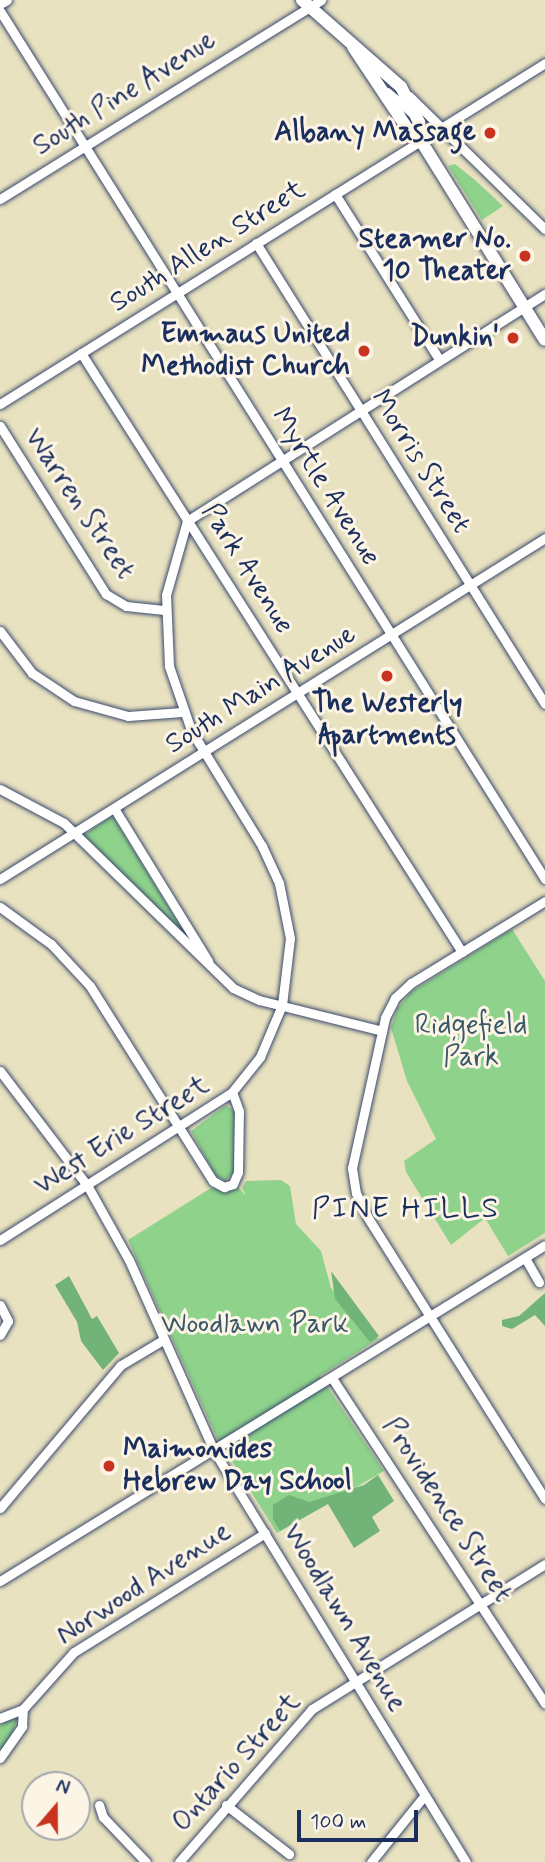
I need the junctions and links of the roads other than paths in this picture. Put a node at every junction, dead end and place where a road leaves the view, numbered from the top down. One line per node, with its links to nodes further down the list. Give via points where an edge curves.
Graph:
1 (7, 0): 3 (street)
2 (321, 0): 4 (street, South Pine Avenue)
3 (0, 4)
4 (306, 4): 6 (main road); 13 (street, South Pine Avenue)
5 (0, 11): 13 (street, Myrtle Avenue)
6 (352, 47): 8 (main road); 9 (main road)
7 (545, 63): 11 (street, South Allen Street)
8 (381, 86): 10 (street); 12 (main road, via 413,136)
9 (401, 87): 10 (main road); 11 (street)
10 (418, 117): 11 (street); 12 (main road)
11 (440, 128): 12 (street, South Allen Street); 16 (street)
12 (421, 141): 14 (street, South Allen Street); 20 (main road)
13 (85, 146): 15 (street, South Pine Avenue); 18 (street, Myrtle Avenue)
14 (335, 194): 17 (street, South Allen Street); 23 (street)
15 (0, 199)
16 (545, 229)
17 (256, 243): 18 (street, South Allen Street); 25 (street, Morris Street)
18 (176, 294): 22 (street, South Allen Street); 27 (street, Myrtle Avenue)
19 (545, 294): 20 (street)
20 (525, 307): 21 (main road); 23 (street)
21 (545, 340)
22 (81, 353): 24 (street, South Allen Street); 28 (street, Park Avenue)
23 (439, 359): 25 (street)
24 (0, 404)
25 (360, 408): 27 (street); 30 (street, Morris Street)
26 (0, 426): 31 (street, Warren Street, via 106,594 127,606)
27 (281, 459): 28 (street); 33 (street, Myrtle Avenue)
28 (189, 518): 31 (street, West Erie Street, via 173,559); 34 (street, Park Avenue)
29 (545, 538): 30 (street, South Main Avenue)
30 (470, 586): 33 (street, South Main Avenue); 35 (street, Morris Street)
31 (164, 610): 36 (street, West Erie Street, via 167,658)
32 (1, 633): 36 (street, via 32,673 81,704 128,716)
33 (392, 634): 34 (street, South Main Avenue); 42 (street, Myrtle Avenue)
34 (298, 693): 37 (street, South Main Avenue); 45 (street, Park Avenue)
35 (545, 704)
36 (182, 712): 37 (street, West Erie Street)
37 (203, 752): 39 (street, South Main Avenue); 47 (street, West Erie Street, via 262,846 284,900 290,939)
38 (0, 789): 40 (street, via 62,821)
39 (114, 808): 40 (street, South Main Avenue); 46 (street)
40 (73, 832): 41 (street, South Main Avenue); 46 (street)
41 (0, 879)
42 (545, 879)
43 (545, 901): 45 (street)
44 (0, 907): 51 (street, via 42,937 79,974 121,1029)
45 (462, 952): 48 (street, via 402,990 389,1008)
46 (214, 972): 47 (street, via 243,994)
47 (282, 1005): 48 (street); 50 (street, West Erie Street, via 260,1057)
48 (382, 1031): 58 (street, via 354,1141 352,1177 363,1209)
49 (0, 1071): 52 (street, Woodlawn Avenue)
50 (232, 1092): 51 (street, West Erie Street); 51 (street, via 239,1114 238,1172 231,1185 213,1181)
51 (180, 1125): 52 (street, West Erie Street)
52 (87, 1185): 53 (street, West Erie Street); 60 (street, Woodlawn Avenue, via 129,1260)
53 (0, 1240)
54 (545, 1245): 55 (street)
55 (525, 1258): 56 (street); 58 (street)
56 (539, 1282)
57 (0, 1305): 59 (street, via 8,1322)
58 (432, 1316): 61 (street); 63 (street)
59 (0, 1335)
60 (163, 1340): 62 (street, Woodlawn Avenue); 64 (street, via 121,1365)
61 (332, 1378): 62 (street); 68 (street, Providence Street)
62 (214, 1451): 65 (street, Woodlawn Avenue); 67 (street)
63 (545, 1499)
64 (0, 1508)
65 (265, 1533): 69 (street, Woodlawn Avenue); 71 (street, Norwood Avenue, via 74,1653)
66 (545, 1564): 68 (street, Ontario Street)
67 (0, 1581)
68 (482, 1605): 69 (street, Ontario Street); 70 (street, Providence Street)
69 (357, 1681): 74 (street, Woodlawn Avenue); 76 (street, Ontario Street, via 299,1720)
70 (545, 1704)
71 (23, 1709): 72 (street, Norwood Avenue); 73 (street, Norwood Avenue, via 22,1727)
72 (0, 1718)
73 (0, 1758)
74 (424, 1796): 80 (street); 81 (street, Woodlawn Avenue)
75 (99, 1805): 78 (street, via 103,1817)
76 (226, 1805): 77 (street); 79 (street, Ontario Street)
77 (289, 1854)
78 (146, 1862)
79 (178, 1862)
80 (371, 1862)
81 (466, 1862)

